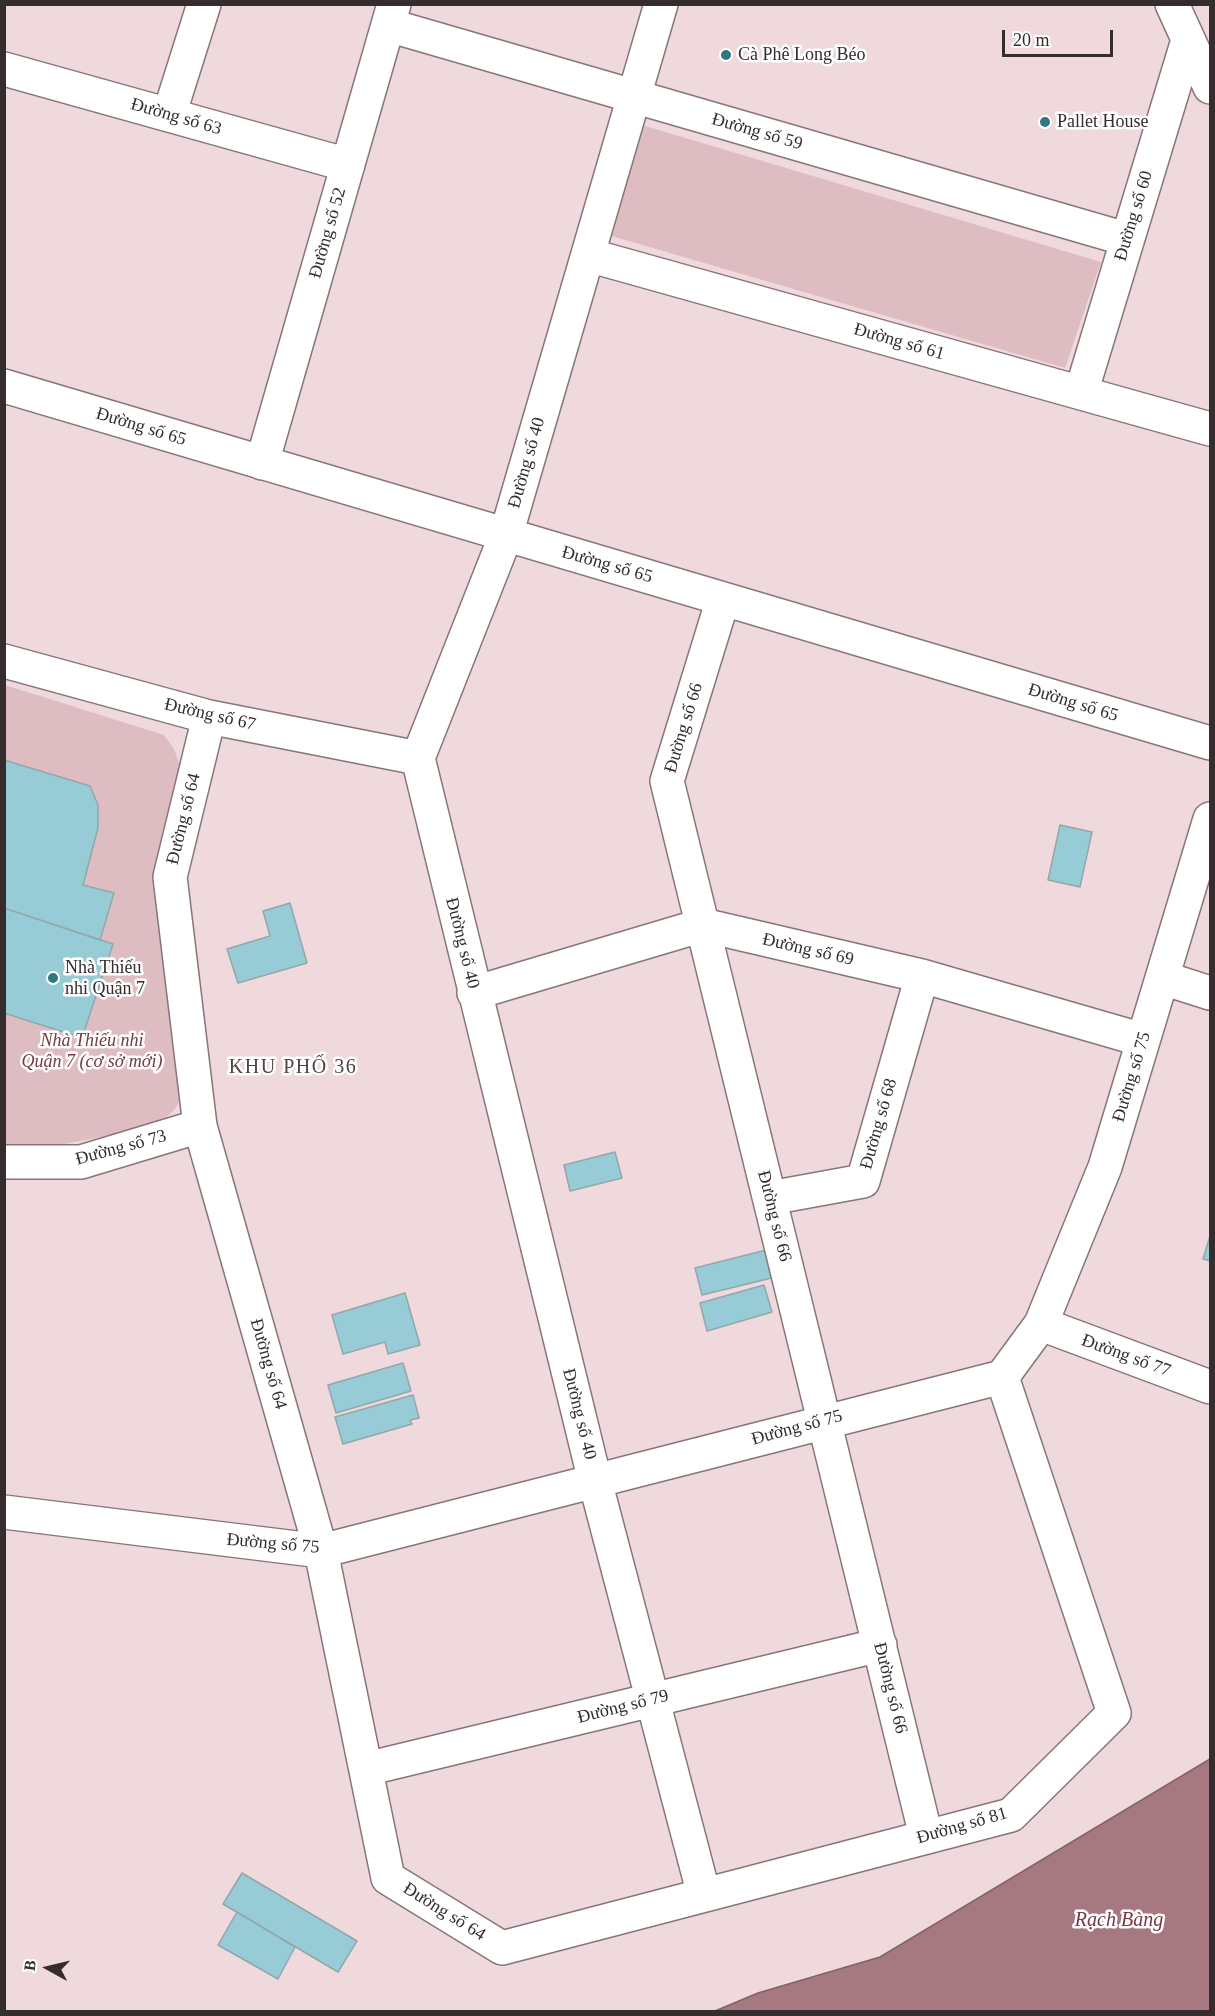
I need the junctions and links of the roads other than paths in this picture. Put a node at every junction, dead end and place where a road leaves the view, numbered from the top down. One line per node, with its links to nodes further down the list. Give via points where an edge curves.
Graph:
1 (204, 4): 9 (street)
2 (661, 4): 8 (street, Đường số 40)
3 (1172, 4): 5 (street)
4 (391, 15): 8 (street, Đường số 59); 10 (street, Đường số 52)
5 (1188, 40): 7 (street); 11 (street, Đường số 60)
6 (4, 69): 9 (street, Đường số 63)
7 (1210, 87)
8 (634, 96): 11 (street, Đường số 59); 12 (street, Đường số 40)
9 (169, 115): 10 (street, Đường số 63)
10 (348, 165): 16 (street, Đường số 52)
11 (1126, 239): 14 (street, Đường số 60)
12 (588, 255): 14 (street, Đường số 61); 17 (street, Đường số 40)
13 (4, 386): 16 (street, Đường số 65)
14 (1081, 393): 15 (street, Đường số 61)
15 (1210, 429)
16 (262, 463): 17 (street, Đường số 65)
17 (506, 535): 18 (street, Đường số 65); 22 (street, Đường số 40)
18 (723, 599): 21 (street, Đường số 65); 24 (street, Đường số 66, via 667,781)
19 (4, 661): 20 (street, Đường số 67)
20 (209, 717): 22 (street, Đường số 67); 30 (street, Đường số 64, via 170,878)
21 (1210, 743)
22 (418, 758): 27 (street, Đường số 40)
23 (1210, 819): 26 (street, Đường số 75)
24 (703, 925): 25 (street, Đường số 69); 27 (street, Đường số 69); 32 (street, Đường số 66)
25 (921, 976): 29 (street, Đường số 69); 32 (street, Đường số 68, via 863,1181)
26 (1163, 978): 28 (street); 29 (street, Đường số 75)
27 (474, 993): 37 (street, Đường số 40)
28 (1210, 993)
29 (1143, 1040): 33 (street, Đường số 75, via 1105,1167)
30 (200, 1126): 31 (street, Đường số 73, via 81,1162); 39 (street, Đường số 64)
31 (4, 1162)
32 (770, 1198): 36 (street, Đường số 66)
33 (1041, 1324): 34 (street, Đường số 75); 35 (street, Đường số 77)
34 (1002, 1377): 36 (street, Đường số 75); 43 (street, Đường số 81, via 1114,1713 1011,1815)
35 (1210, 1387)
36 (824, 1421): 37 (street, Đường số 75); 40 (street, Đường số 66)
37 (595, 1482): 39 (street, Đường số 75); 41 (street, Đường số 40)
38 (4, 1512): 39 (street, Đường số 75)
39 (321, 1551): 42 (street, Đường số 64)
40 (880, 1645): 41 (street, Đường số 79); 43 (street, Đường số 66)
41 (652, 1700): 42 (street, Đường số 79); 44 (street, Đường số 40)
42 (366, 1768): 45 (street, Đường số 64, via 388,1878)
43 (926, 1836): 44 (street, Đường số 81)
44 (704, 1894): 45 (street, Đường số 81)
45 (502, 1948)

